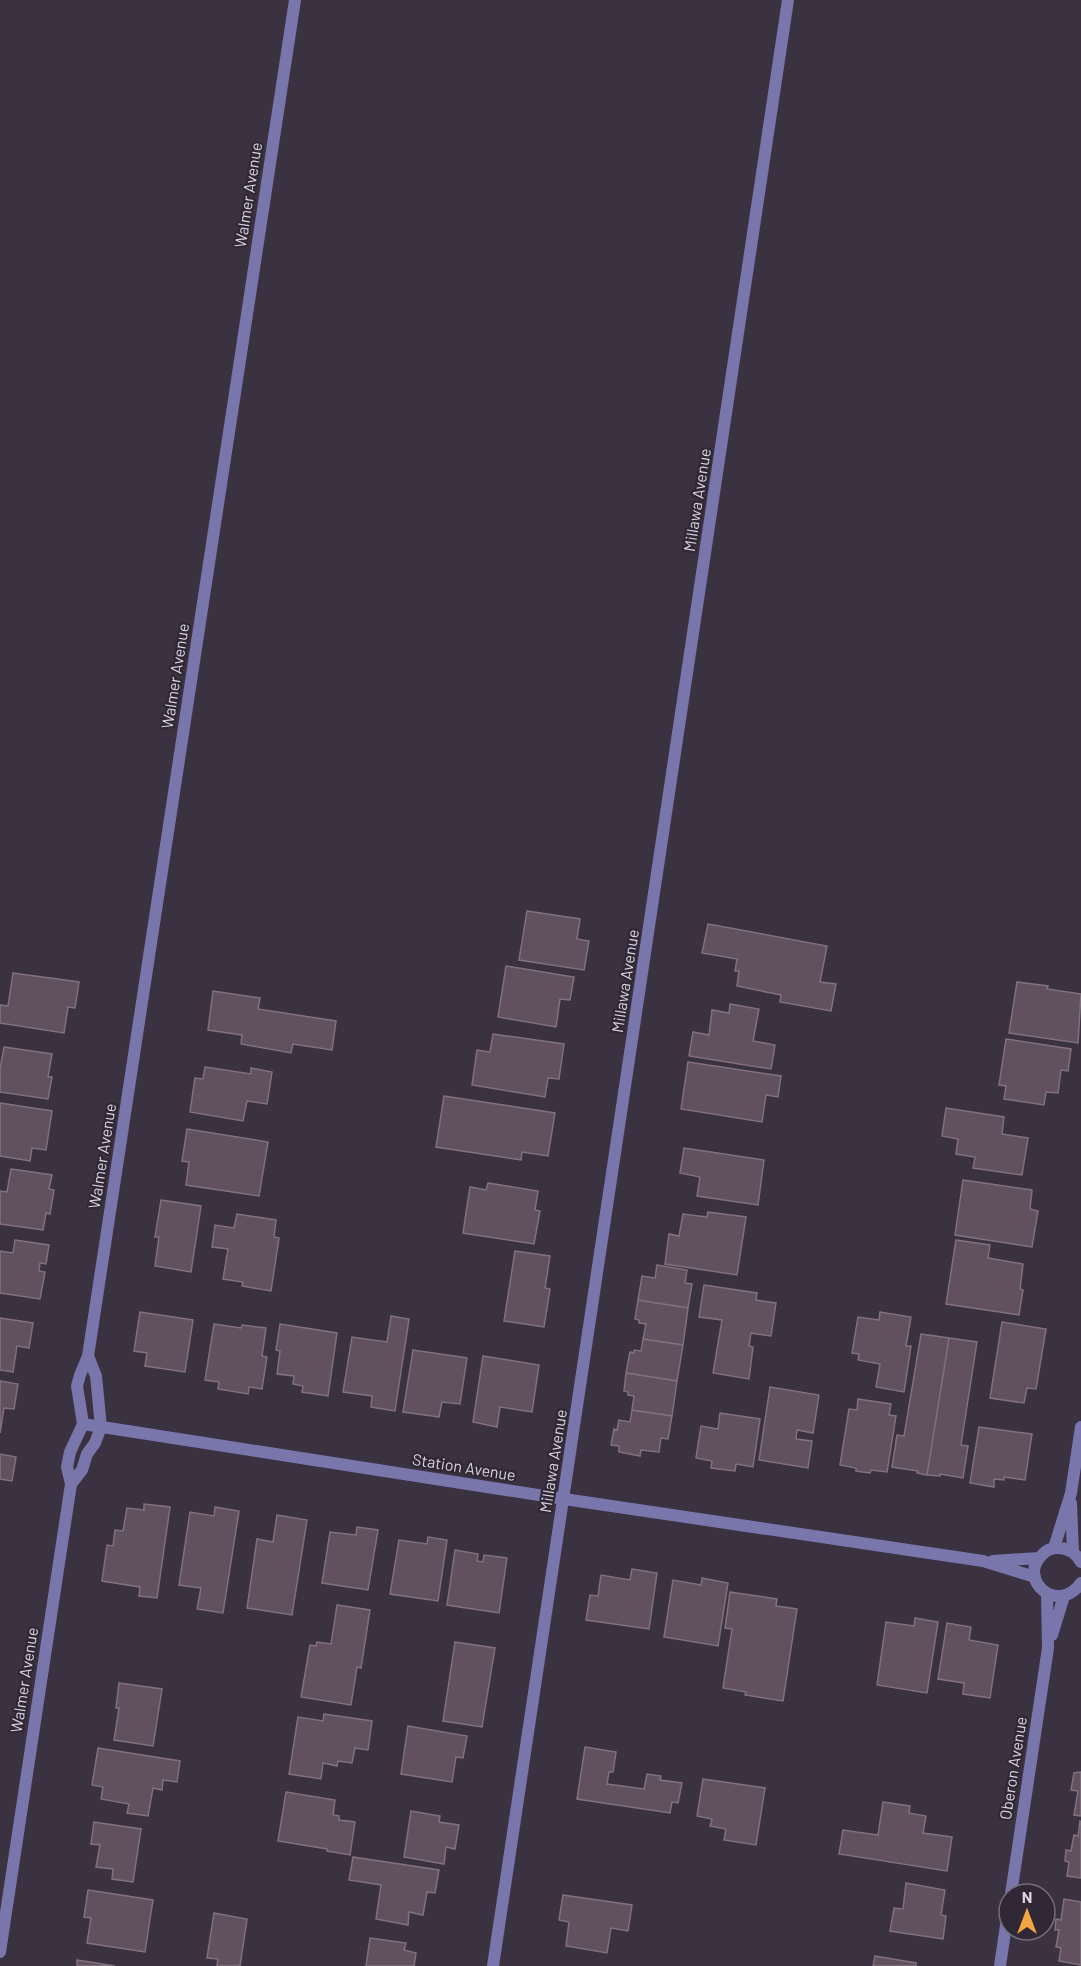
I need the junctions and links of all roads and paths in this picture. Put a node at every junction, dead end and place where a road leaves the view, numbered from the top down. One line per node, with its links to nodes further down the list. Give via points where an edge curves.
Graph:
1 (295, 0): 3 (street, Walmer Avenue)
2 (788, 0): 9 (street, Millawa Avenue)
3 (88, 1356): 4 (street, Walmer Avenue, via 78,1386); 5 (street, Walmer Avenue, via 96,1376)
4 (83, 1424): 5 (street, Station Avenue); 7 (street, Walmer Avenue, via 67,1467)
5 (101, 1427): 7 (street, Walmer Avenue); 9 (street, Station Avenue)
6 (1081, 1427): 8 (street)
7 (71, 1485): 21 (street, Walmer Avenue)
8 (1071, 1493): 10 (street); 11 (street)
9 (564, 1499): 13 (street, Station Avenue); 22 (street, Millawa Avenue)
10 (1054, 1548): 11 (street, via 1067,1549); 12 (street)
11 (1077, 1557)
12 (1039, 1558): 13 (street, Station Avenue); 14 (street)
13 (983, 1561): 14 (street, Station Avenue)
14 (1035, 1578): 16 (street)
15 (1081, 1583): 17 (street)
16 (1047, 1594): 17 (street); 18 (street, Oberon Avenue)
17 (1064, 1596): 18 (street, Oberon Avenue)
18 (1048, 1648): 19 (street, Oberon Avenue)
19 (1013, 1882)
20 (1004, 1942): 23 (street)
21 (0, 1952)
22 (492, 1966)
23 (1000, 1966)

